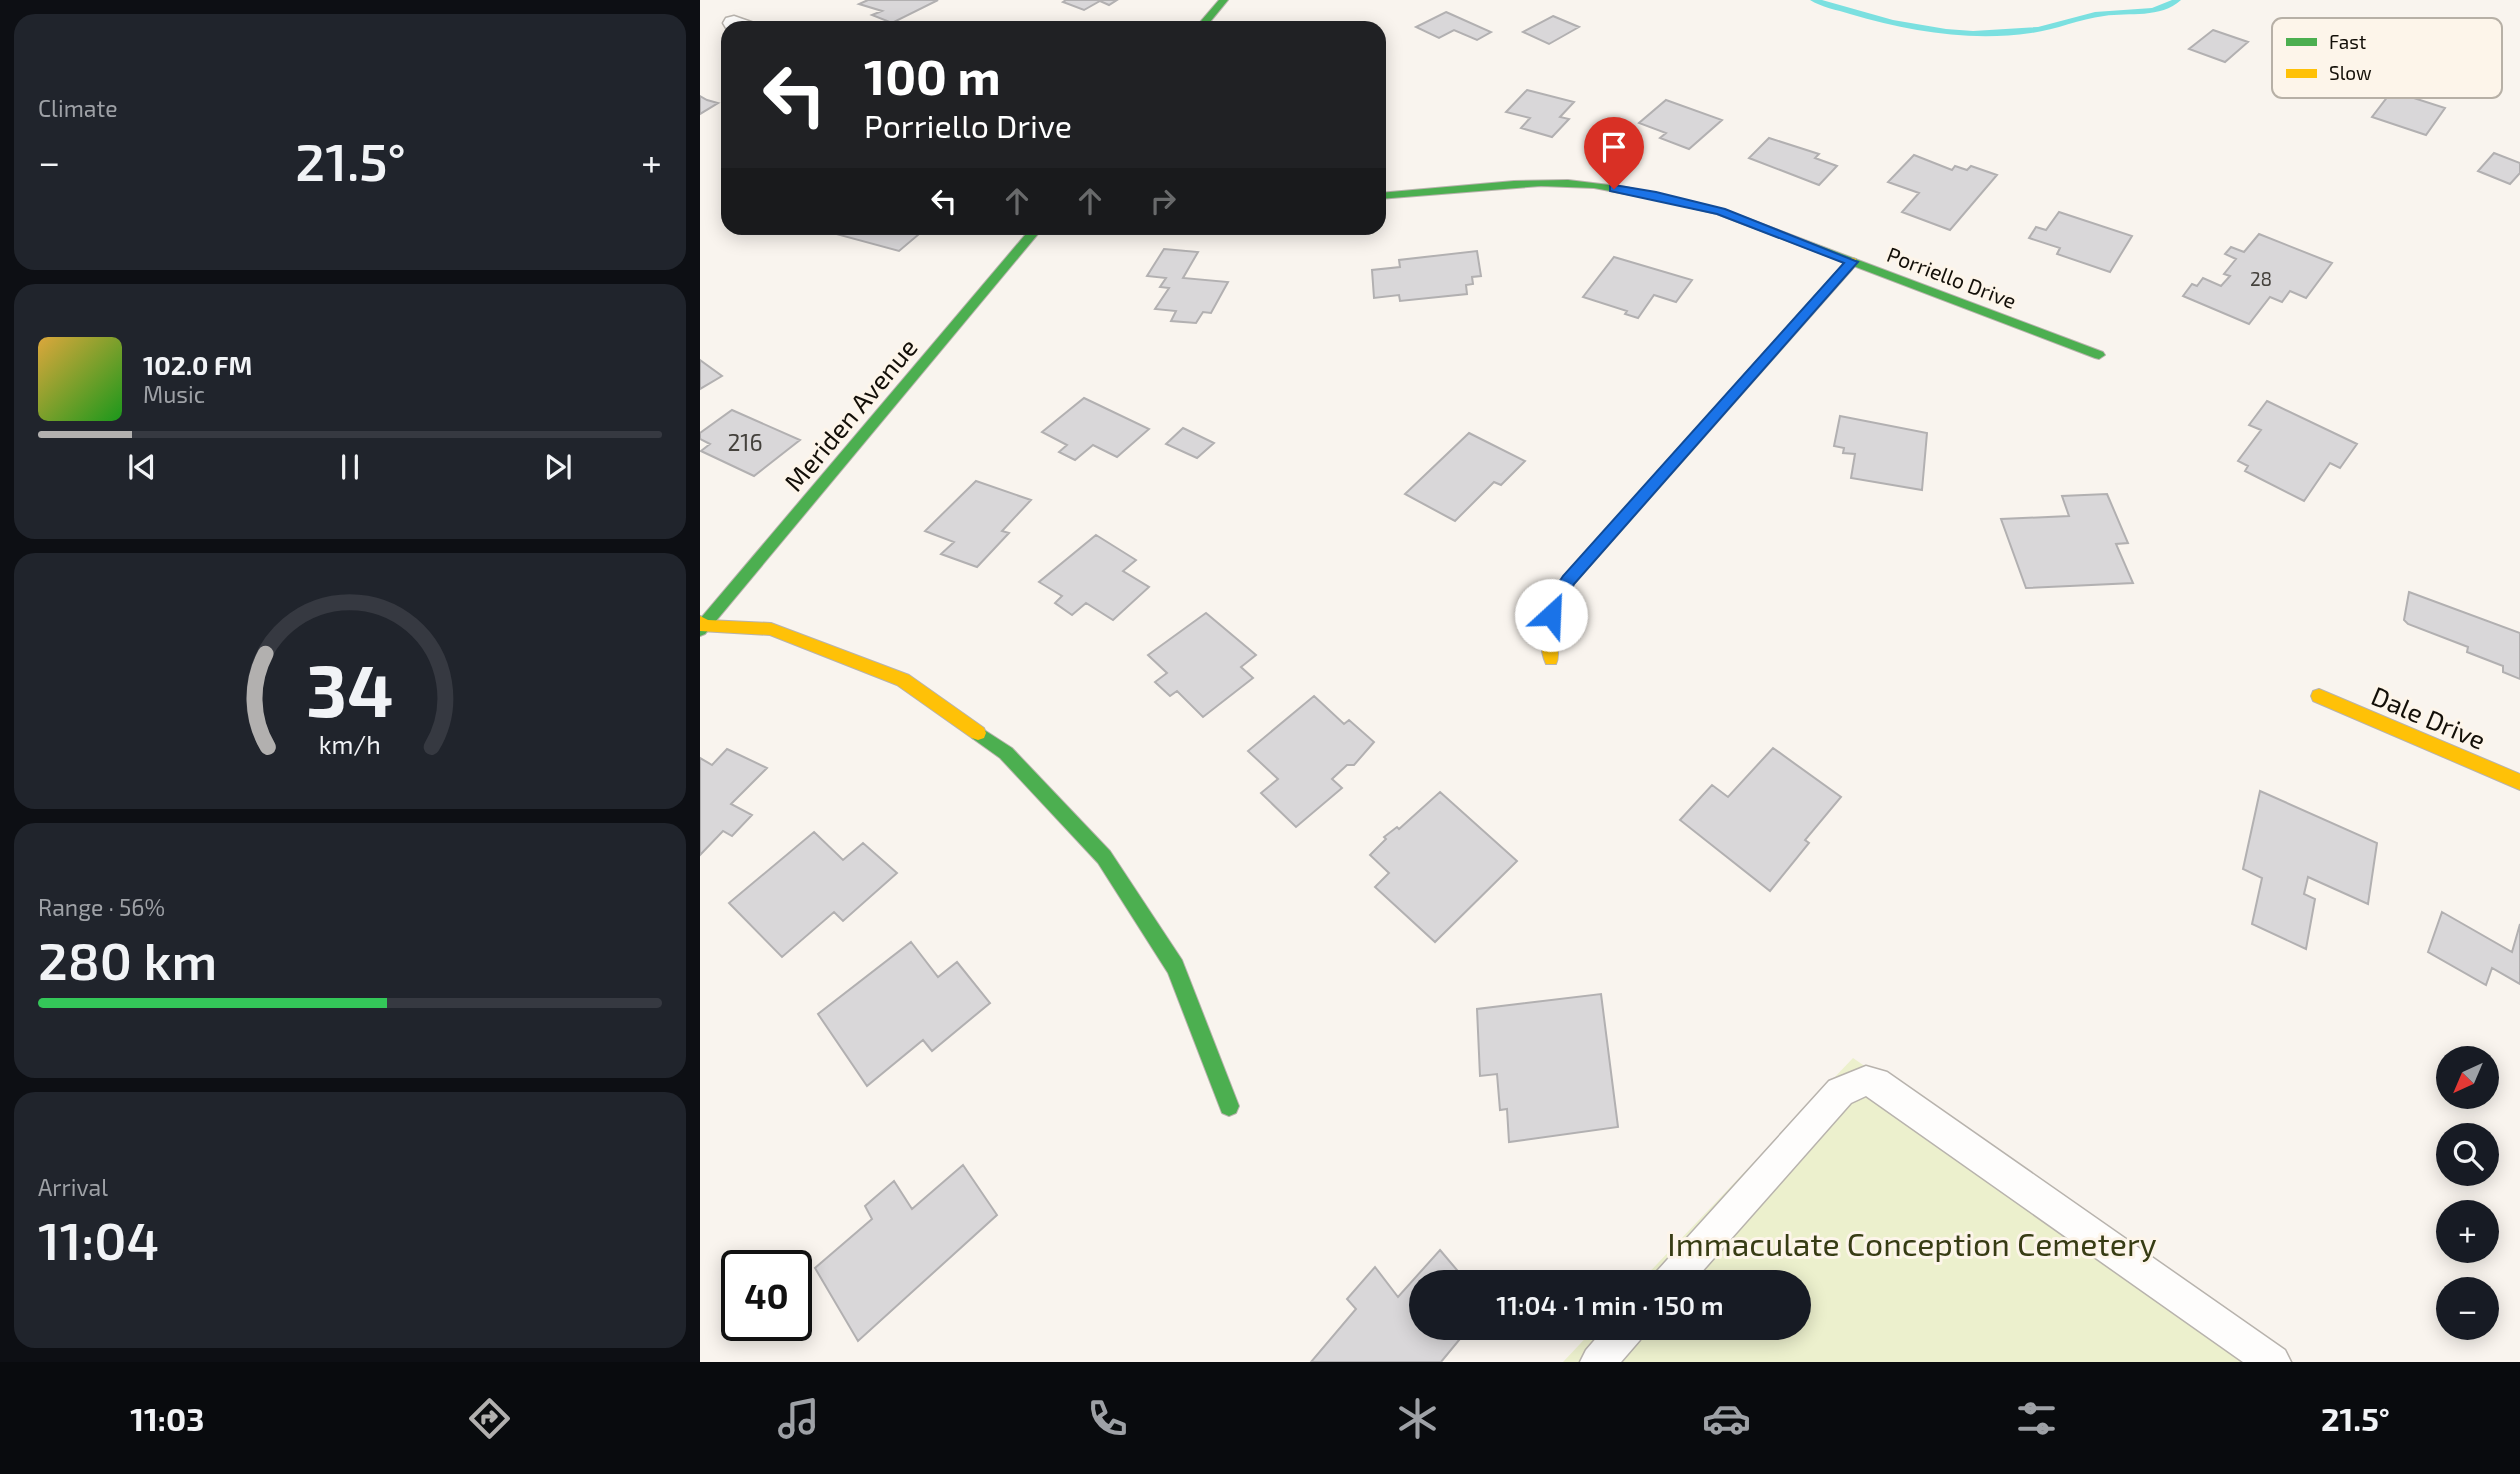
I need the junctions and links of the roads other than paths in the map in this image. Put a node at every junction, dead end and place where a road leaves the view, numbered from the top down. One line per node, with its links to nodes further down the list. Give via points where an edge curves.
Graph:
1 (1224, 0): 2 (street)
2 (1206, 21)
3 (1386, 195): 5 (street, Porriello Drive, via 1538,184 1593,185 1721,212)
4 (1031, 235): 7 (street, Meriden Avenue)
5 (1852, 262): 6 (street, Porriello Drive); 8 (street, via 1563,587 1549,626)
6 (2099, 355)
7 (702, 626): 11 (street, via 771,629 903,680 1006,752 1104,857 1175,967)
8 (1551, 659)
9 (2319, 696): 10 (street, Dale Drive)
10 (2520, 782)
11 (1229, 1106)
12 (1681, 1270): 15 (lane, via 1840,1092 1866,1081 1876,1083)
13 (1617, 1340): 14 (lane)
14 (1598, 1362)
15 (2273, 1362)

